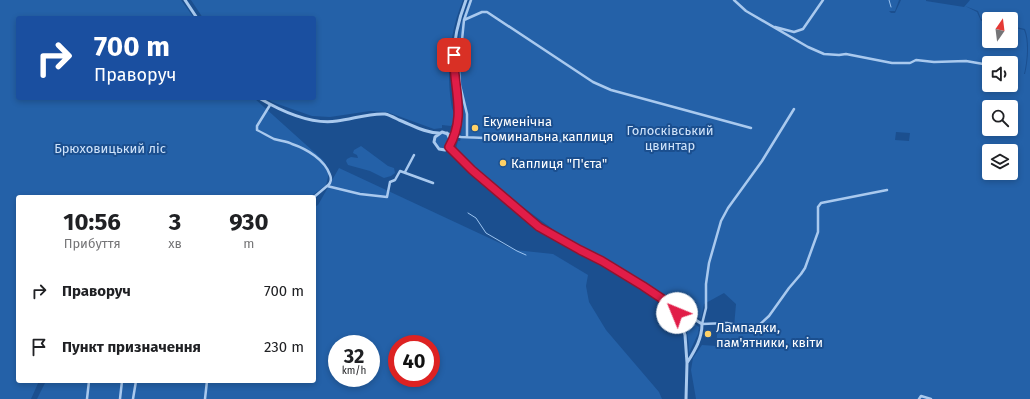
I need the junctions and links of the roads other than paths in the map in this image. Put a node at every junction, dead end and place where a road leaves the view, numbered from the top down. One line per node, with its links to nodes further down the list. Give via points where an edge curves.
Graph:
1 (185, 0): 6 (street)
2 (466, 0): 17 (street, via 458,25 454,55 459,111)
3 (471, 0): 7 (street)
4 (734, 0): 8 (street, via 746,11)
5 (823, 0): 8 (street, via 806,26 799,31 787,31)
6 (196, 16)
7 (464, 20): 13 (street, via 486,11 593,82 611,90); 18 (street, via 459,70 467,114)
8 (768, 24): 9 (street, via 824,54 846,54 892,63 910,63 916,60)
9 (982, 64)
10 (262, 100): 11 (street)
11 (270, 105): 14 (street, via 319,121 335,122 387,114); 25 (street, via 257,130 276,140 300,147 321,161 328,170 331,180)
12 (794, 109): 29 (street, via 721,221 708,263 706,308)
13 (751, 128)
14 (426, 131): 15 (street); 19 (street)
15 (439, 133): 16 (street); 19 (street)
16 (447, 134): 17 (street); 21 (street, via 451,138)
17 (454, 136): 18 (street); 21 (street)
18 (467, 137): 20 (street)
19 (434, 142): 21 (street, via 439,149 445,150)
20 (563, 142)
21 (450, 146): 28 (street, via 472,170 539,227 602,261)
22 (414, 155): 23 (street)
23 (405, 172): 24 (street); 25 (street, via 400,171 395,180 390,182 387,197)
24 (433, 183)
25 (327, 186): 27 (street)
26 (887, 190): 29 (street, via 821,204 818,207 818,232 802,274 772,312 757,326 752,328 727,323)
27 (316, 195)
28 (667, 302): 29 (street); 30 (street, via 677,313 683,326)
29 (702, 324): 30 (street, via 699,342)
30 (687, 363): 39 (street)
31 (89, 383): 35 (street)
32 (122, 383): 36 (street)
33 (136, 383): 37 (street)
34 (207, 383): 38 (street)
35 (87, 399)
36 (120, 399)
37 (133, 399)
38 (205, 399)
39 (686, 399)
40 (919, 399): 41 (street, via 921,396)
41 (931, 399)

